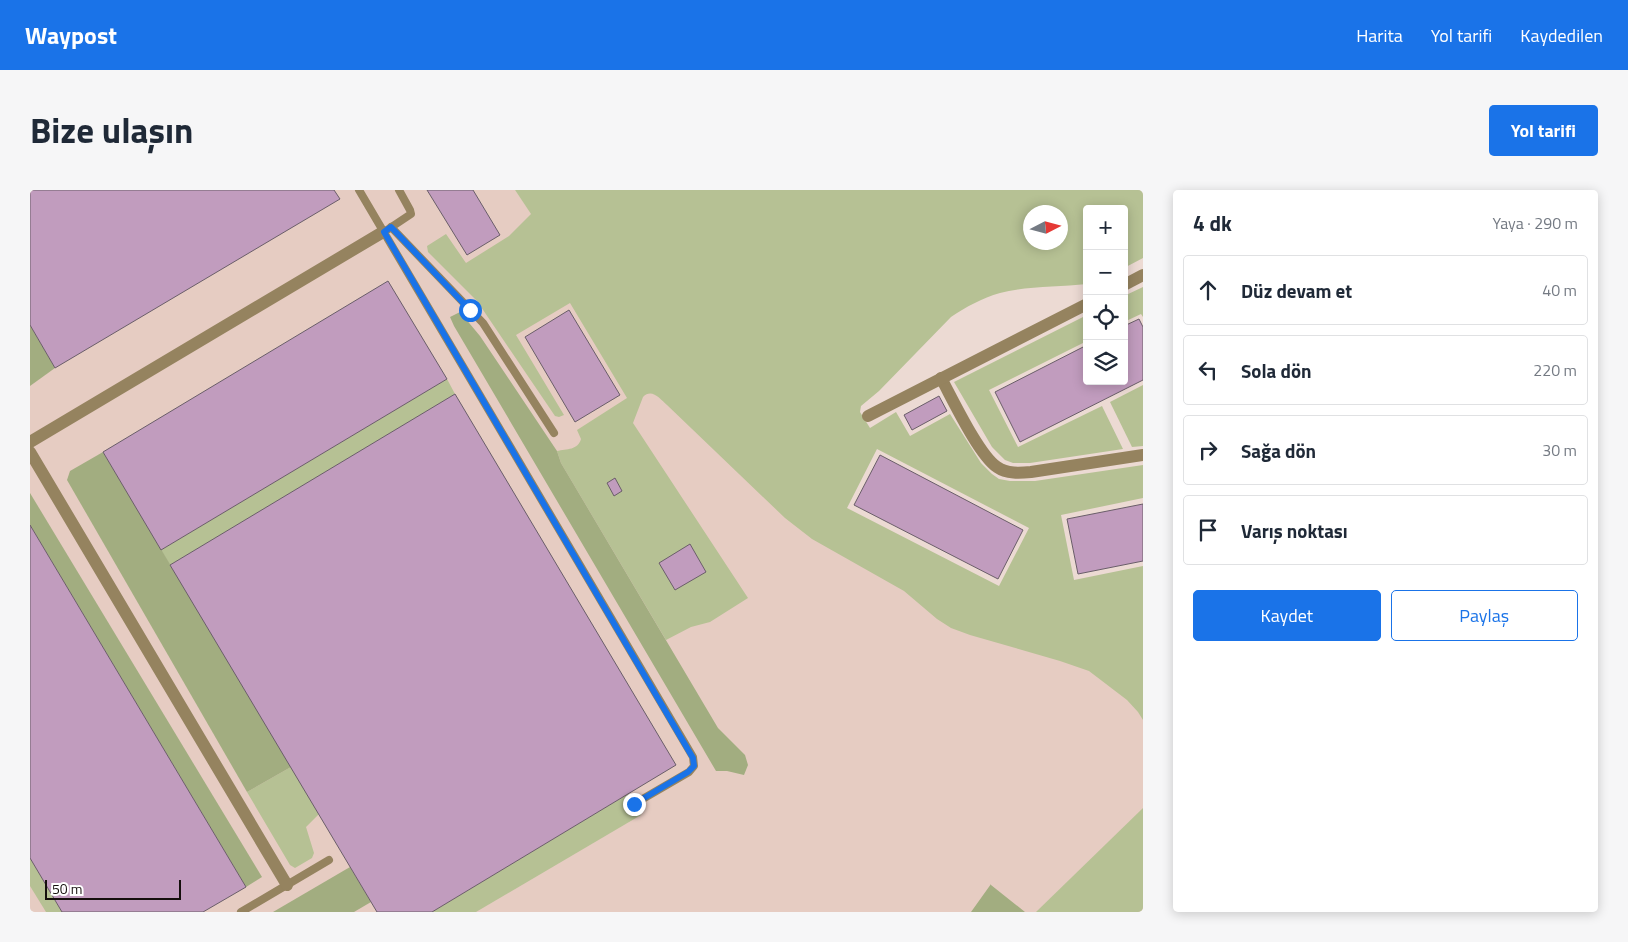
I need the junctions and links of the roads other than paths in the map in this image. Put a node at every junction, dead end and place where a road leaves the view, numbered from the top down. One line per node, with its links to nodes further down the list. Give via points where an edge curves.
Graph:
1 (359, 190): 3 (lane)
2 (399, 190): 3 (lane, via 411,214)
3 (387, 230): 9 (lane, via 482,323); 10 (street); 13 (lane, via 693,758 694,766 688,772)
4 (1143, 276): 5 (street)
5 (1128, 283)
6 (1083, 306): 7 (street)
7 (941, 378): 8 (street); 12 (street, via 981,449 997,467 1006,471 1032,472)
8 (868, 416)
9 (554, 433)
10 (30, 442)
11 (30, 452): 15 (street)
12 (1143, 455)
13 (634, 804)
14 (329, 860): 15 (lane)
15 (287, 885): 16 (lane)
16 (240, 912)

